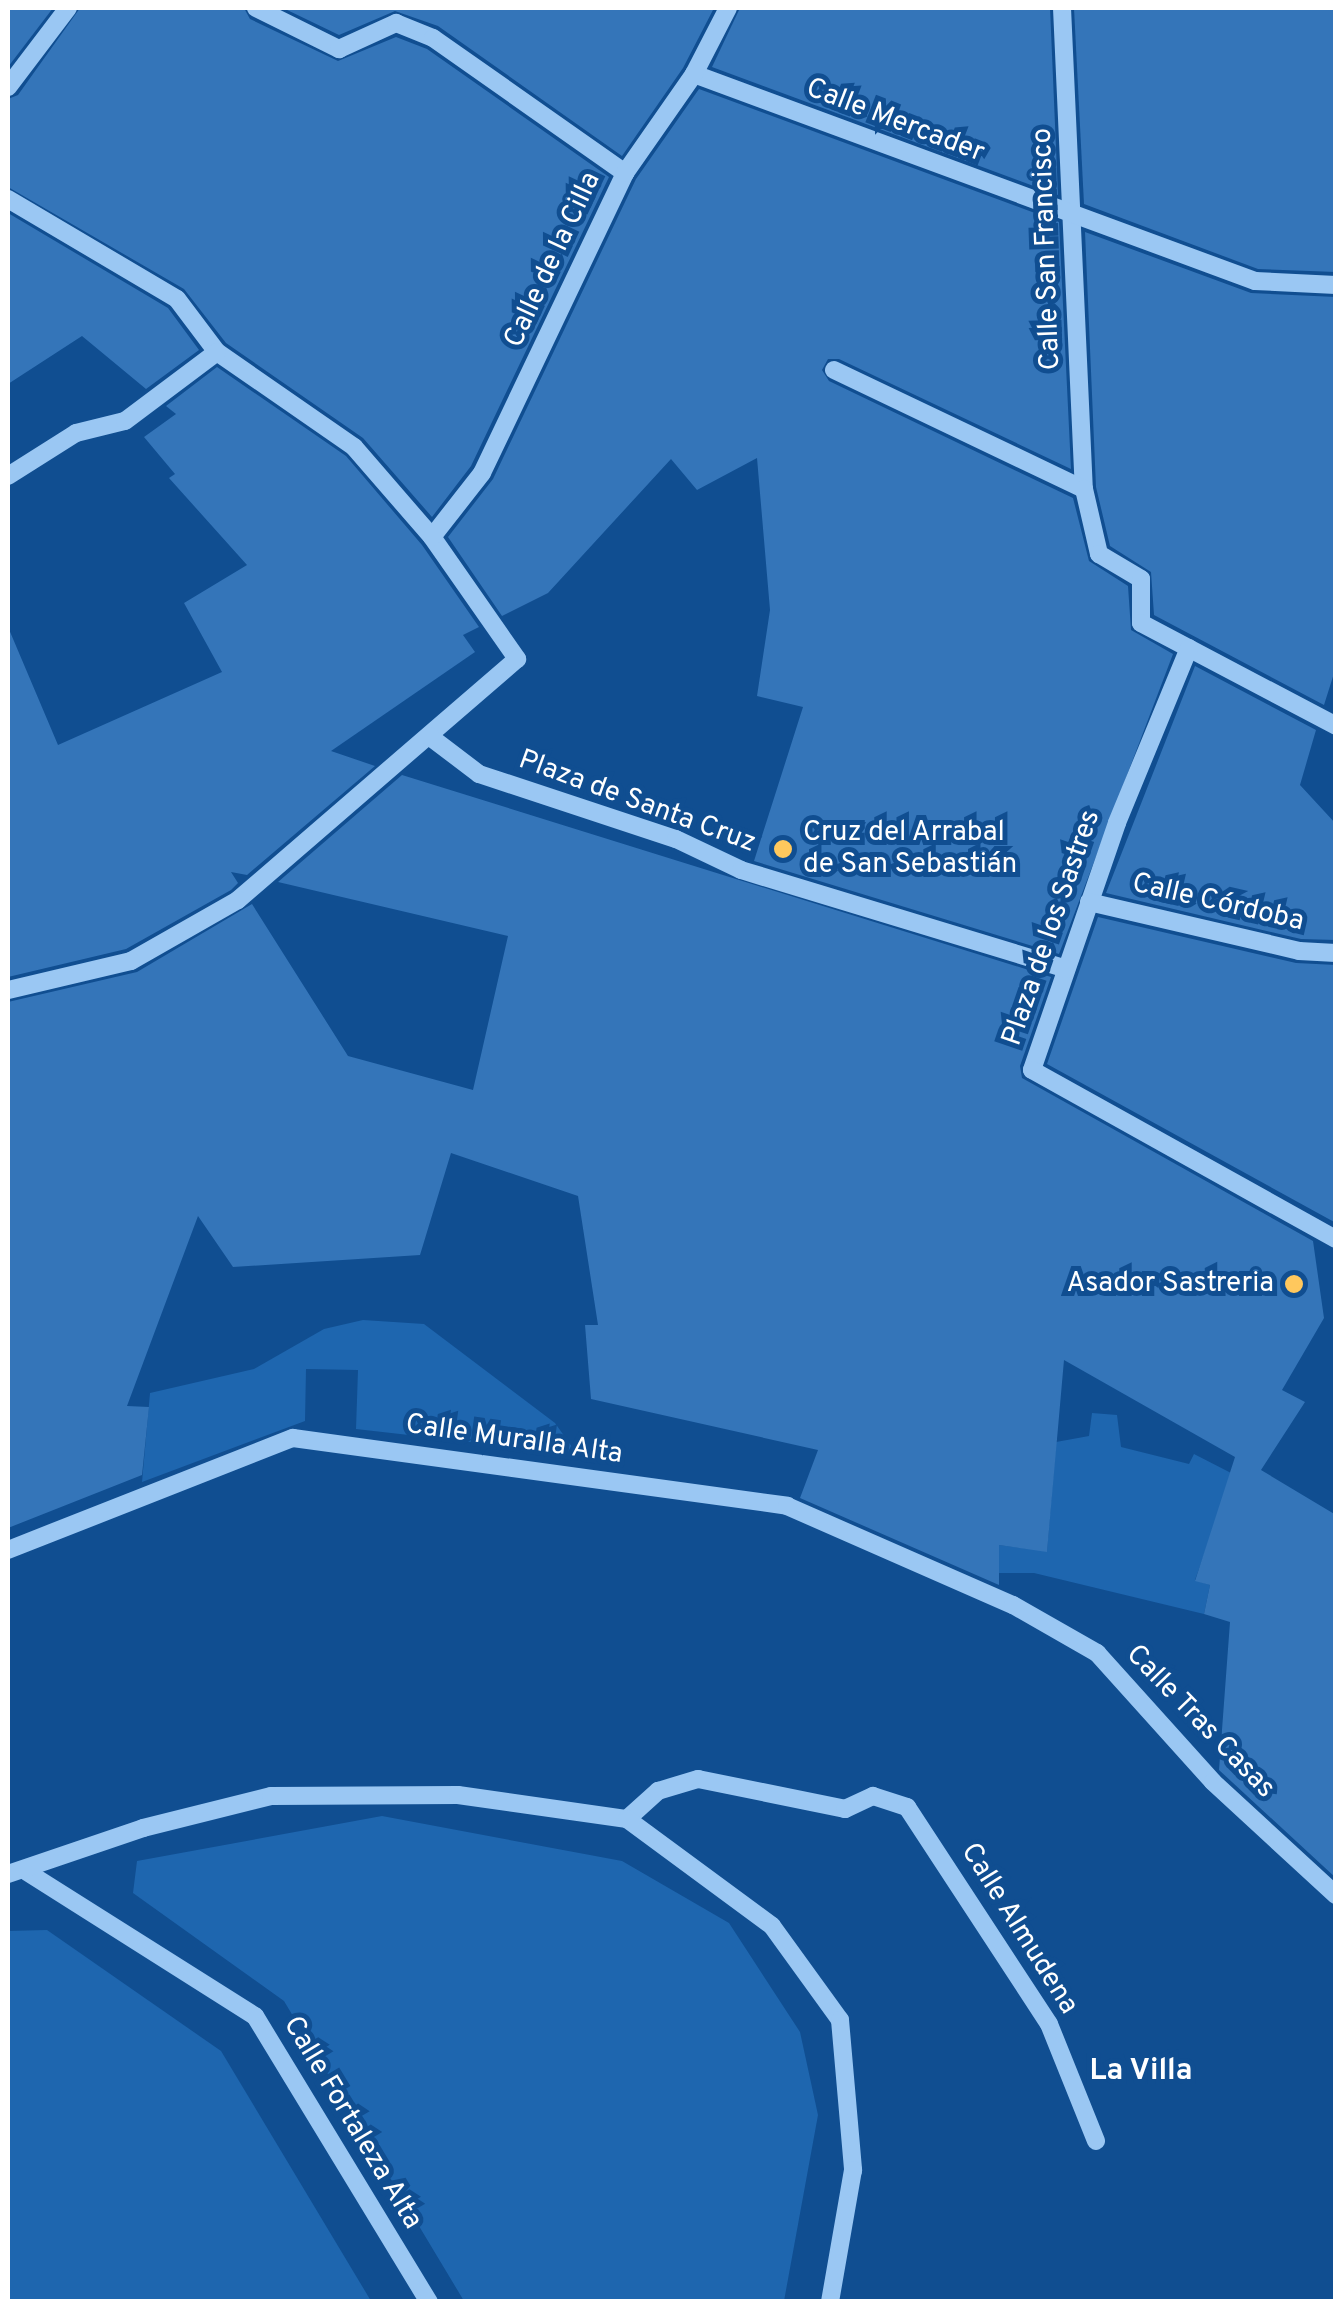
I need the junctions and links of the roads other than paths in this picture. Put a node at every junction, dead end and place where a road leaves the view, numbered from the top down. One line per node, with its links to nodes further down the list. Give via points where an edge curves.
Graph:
1 (68, 8): 6 (street)
2 (256, 8): 7 (street, via 339,48 396,23 433,38)
3 (728, 8): 5 (street, Calle de la Cilla)
4 (1062, 8): 9 (street, Calle San Francisco)
5 (694, 74): 7 (street, Calle de la Cilla); 9 (street, Calle Mercader)
6 (8, 86)
7 (625, 173): 15 (street, Calle de la Cilla, via 482,473)
8 (8, 198): 11 (street, via 177,299)
9 (1076, 220): 10 (street, Calle Mercader, via 1255,281); 14 (street, Calle San Francisco)
10 (1336, 286)
11 (217, 352): 13 (street, via 124,422 76,433); 15 (street, via 354,447)
12 (834, 370): 14 (street)
13 (8, 476)
14 (1084, 489): 16 (street, Calle San Francisco, via 1099,554 1140,579 1140,623)
15 (432, 537): 18 (street, via 517,659)
16 (1189, 648): 17 (street, Calle San Francisco); 19 (street, Plaza de los Sastres)
17 (1336, 726)
18 (429, 736): 21 (street, Plaza de Santa Cruz, via 479,774 676,840 742,870); 22 (street, via 238,900 131,962)
19 (1089, 902): 20 (street, Calle Córdoba); 21 (street, Plaza de los Sastres)
20 (1336, 954)
21 (1066, 970): 23 (street, Plaza de los Sastres, via 1032,1070)
22 (8, 990)
23 (1336, 1239)
24 (8, 1550): 25 (street, Calle Muralla Alta, via 293,1438 787,1506)
25 (1012, 1605): 29 (street, Calle Tras Casas, via 1097,1653 1213,1782)
26 (627, 1819): 27 (street, via 458,1795 271,1796 143,1828); 30 (street, Calle Almudena, via 658,1791 698,1779 845,1810 873,1796 907,1807 1049,2024); 32 (street, via 772,1926 840,2020 854,2170)
27 (27, 1872): 28 (street); 31 (street, Calle Fortaleza Alta, via 255,2016)
28 (8, 1874)
29 (1336, 1894)
30 (1096, 2141)
31 (429, 2302)
32 (830, 2302)

